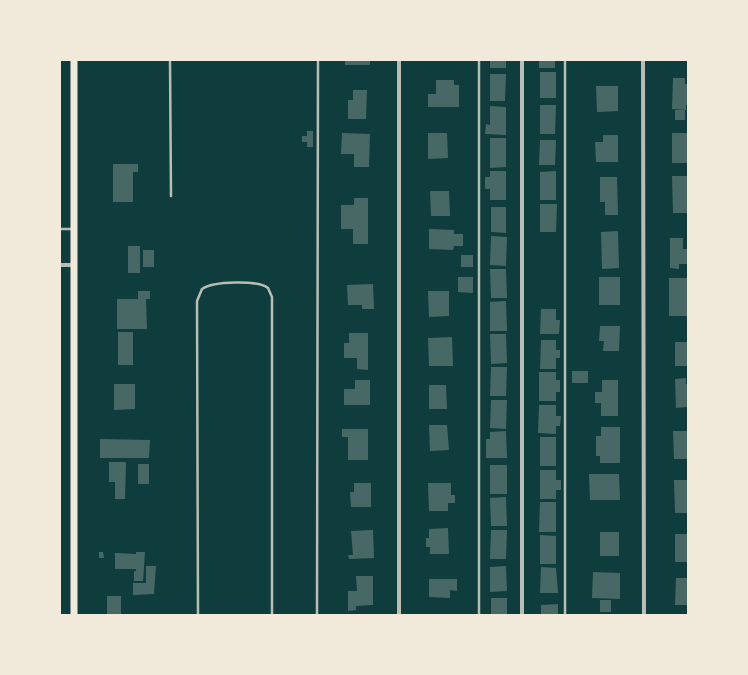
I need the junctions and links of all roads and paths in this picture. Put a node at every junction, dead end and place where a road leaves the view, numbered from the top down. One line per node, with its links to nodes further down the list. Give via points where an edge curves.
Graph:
1 (74, 60): 11 (main road)
2 (170, 60): 9 (lane)
3 (318, 60): 17 (lane)
4 (399, 60): 18 (street)
5 (479, 60): 19 (lane)
6 (522, 60): 20 (street)
7 (565, 60): 21 (lane)
8 (643, 60): 22 (street)
9 (172, 196)
10 (60, 229): 11 (lane)
11 (74, 229): 13 (main road)
12 (60, 265): 13 (street)
13 (74, 265): 14 (main road)
14 (74, 615)
15 (198, 615): 16 (lane, via 197,301 202,289 214,283 259,284 268,288 272,297)
16 (272, 615)
17 (317, 615)
18 (399, 615)
19 (479, 615)
20 (522, 615)
21 (566, 615)
22 (644, 615)

